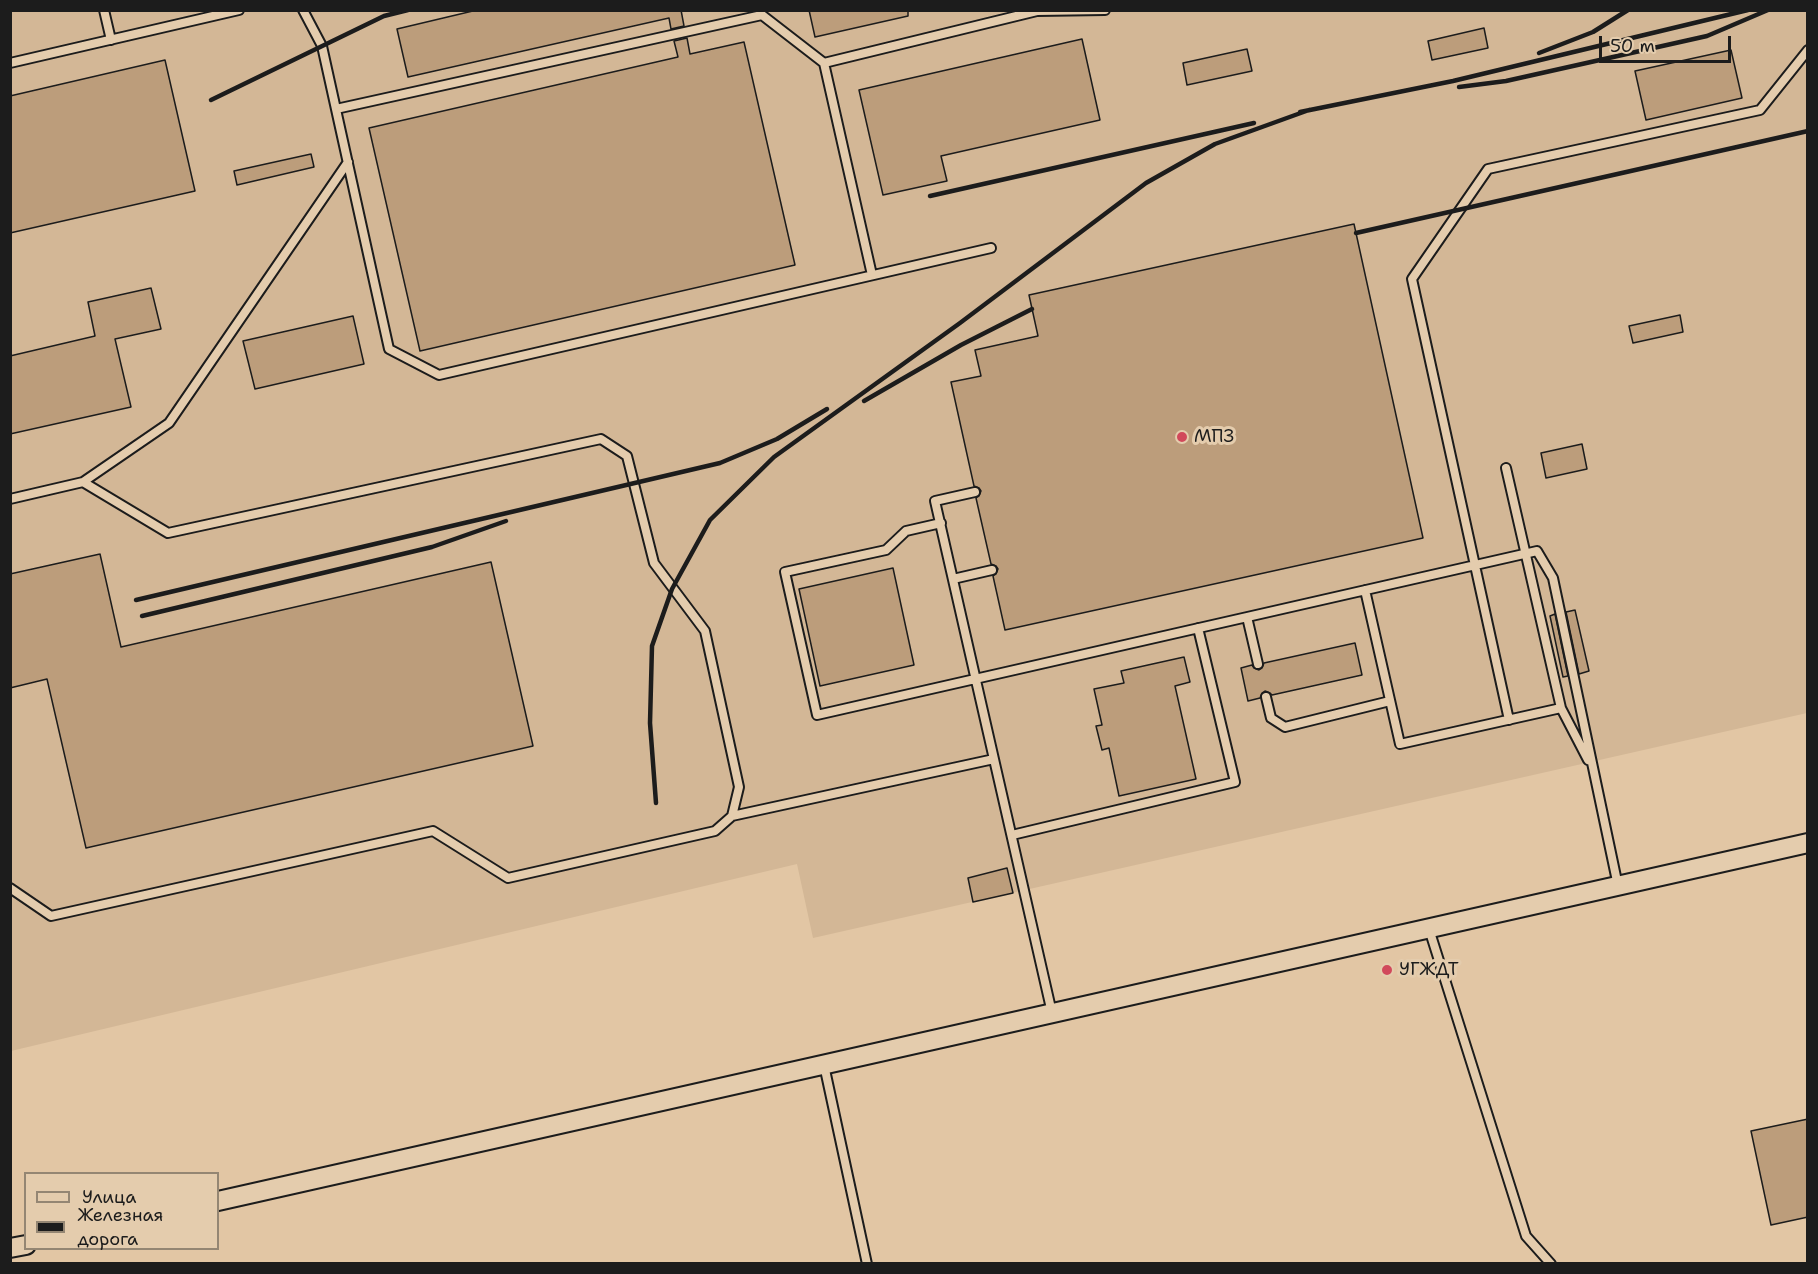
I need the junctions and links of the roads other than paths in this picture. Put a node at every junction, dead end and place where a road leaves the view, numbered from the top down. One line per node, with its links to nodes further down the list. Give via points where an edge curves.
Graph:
1 (104, 10): 6 (lane)
2 (239, 10): 6 (lane)
3 (303, 10): 10 (lane, via 322,46)
4 (1105, 10): 9 (lane, via 1037,11)
5 (762, 13): 9 (lane); 10 (lane)
6 (111, 40): 8 (lane)
7 (1808, 50): 20 (lane, via 1760,110 1488,169 1412,279)
8 (10, 63)
9 (824, 63): 13 (lane)
10 (336, 109): 11 (lane)
11 (348, 162): 13 (lane, via 389,349 439,375); 15 (lane, via 169,423)
12 (991, 248): 13 (lane)
13 (873, 275)
14 (1506, 468): 19 (lane)
15 (84, 482): 17 (lane); 34 (lane, via 168,533 601,439 627,456 654,563 705,631 739,787)
16 (975, 492): 18 (lane, via 936,501)
17 (10, 499)
18 (940, 523): 22 (lane); 27 (lane, via 906,531 886,550 785,572 815,704 818,715)
19 (1525, 553): 20 (lane); 30 (lane); 33 (lane, via 1537,551 1553,578)
20 (1475, 564): 23 (lane); 31 (lane)
21 (992, 570): 22 (lane)
22 (953, 579): 27 (lane)
23 (1365, 590): 24 (lane); 29 (lane)
24 (1247, 617): 25 (lane); 26 (lane)
25 (1198, 628): 27 (lane); 35 (lane, via 1235,783)
26 (1258, 664)
27 (976, 679): 32 (lane)
28 (1266, 697): 29 (lane, via 1271,718 1285,726)
29 (1390, 701): 31 (lane, via 1400,744)
30 (1561, 708): 31 (lane); 33 (lane)
31 (1509, 720)
32 (994, 759): 34 (lane); 35 (lane)
33 (1594, 770): 37 (lane)
34 (732, 816): 38 (lane, via 715,831 508,878 433,831 51,916)
35 (1012, 836): 40 (lane)
36 (1808, 843): 37 (street)
37 (1618, 886): 39 (street)
38 (10, 888)
39 (1429, 929): 40 (street); 44 (lane, via 1526,1236)
40 (1052, 1013): 41 (street)
41 (824, 1064): 42 (street); 43 (lane)
42 (219, 1201)
43 (867, 1263)
44 (1551, 1263)

